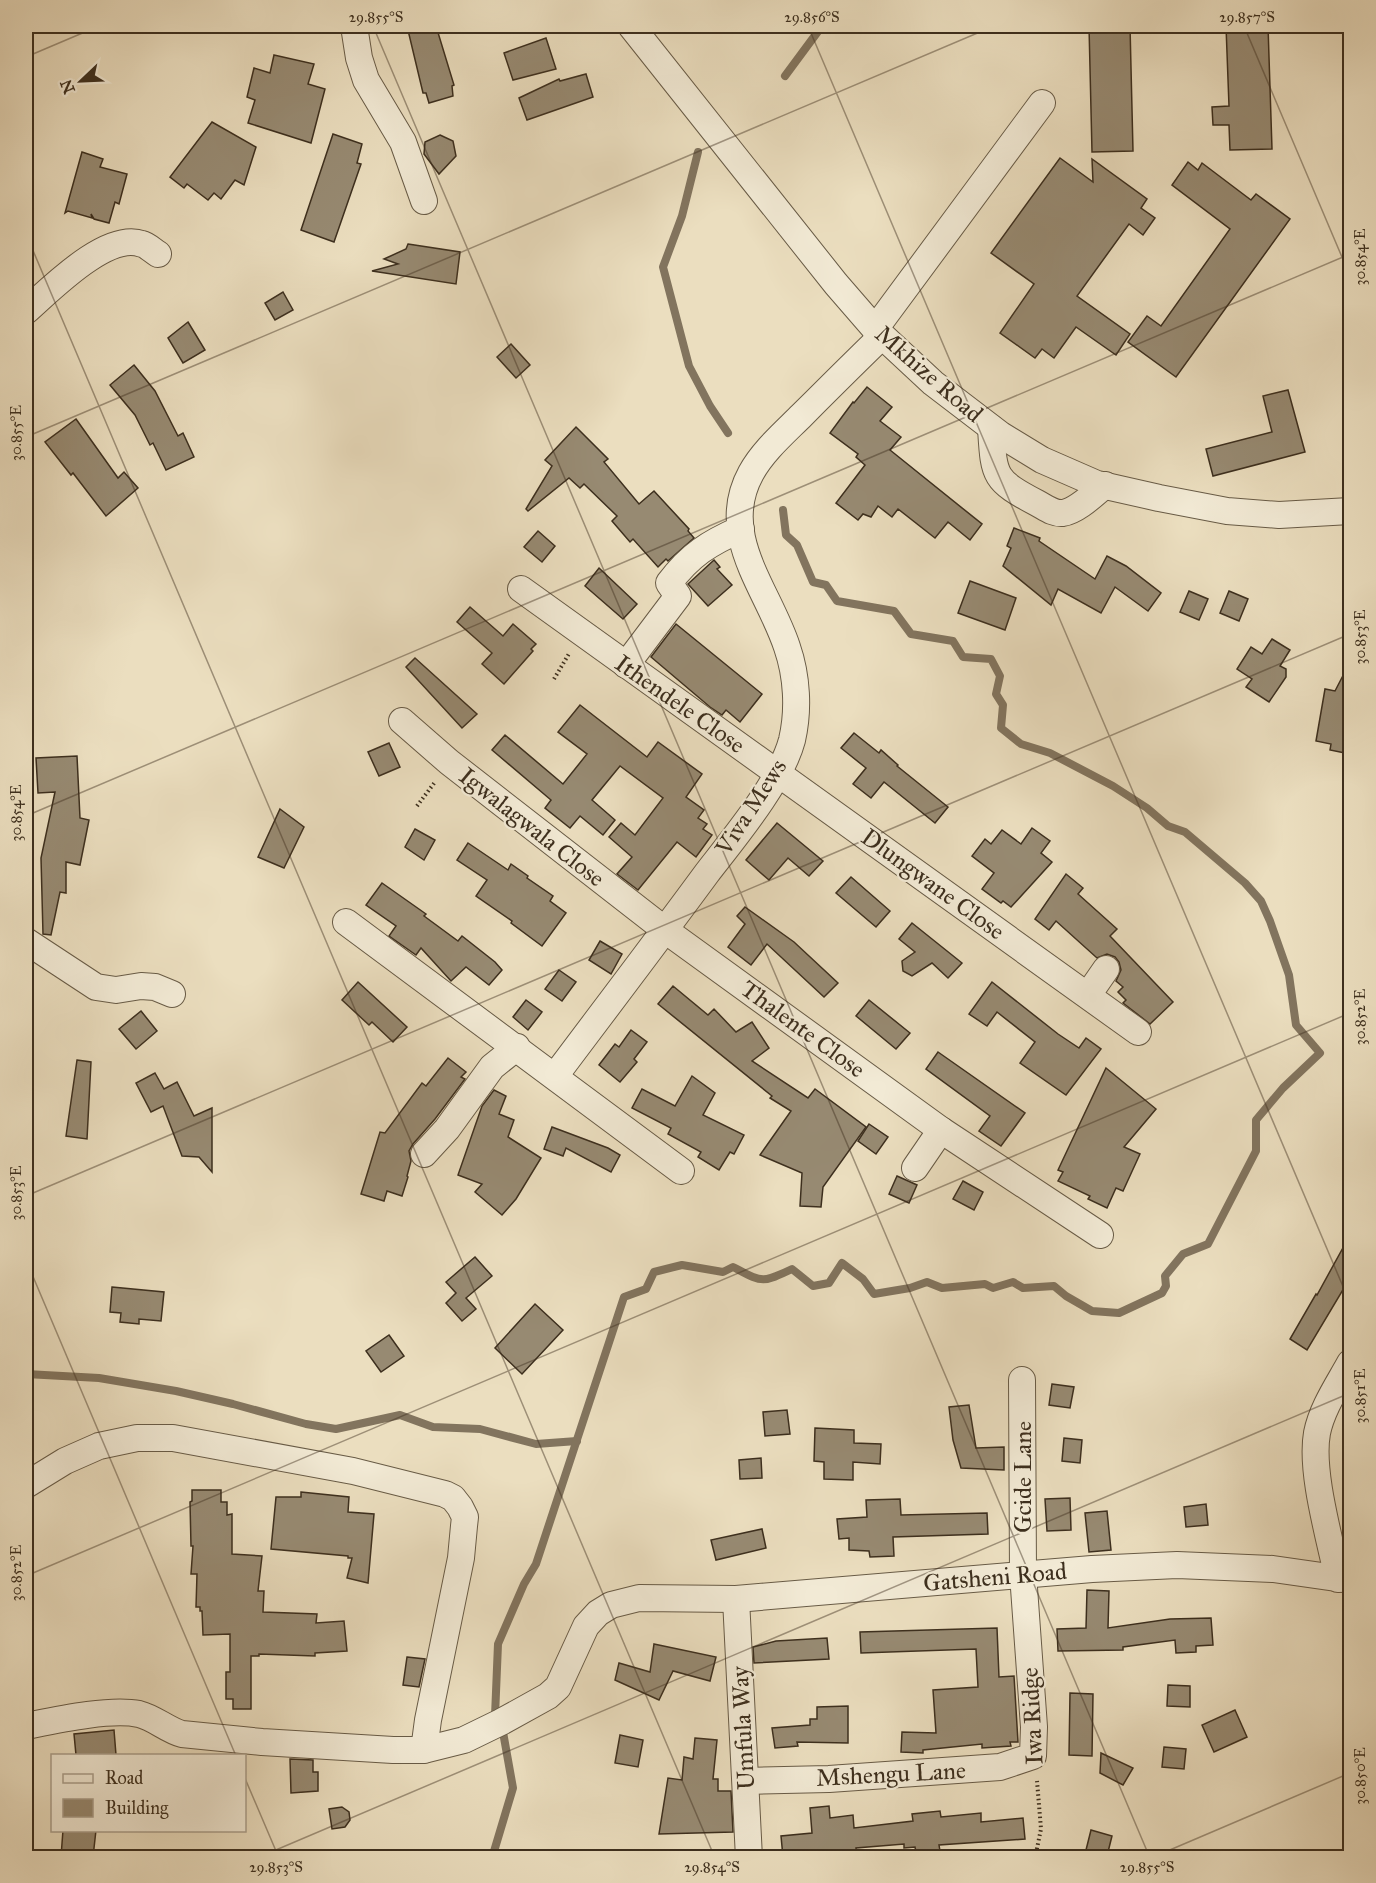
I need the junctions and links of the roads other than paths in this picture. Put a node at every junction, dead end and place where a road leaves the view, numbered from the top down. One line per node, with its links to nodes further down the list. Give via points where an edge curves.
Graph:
1 (354, 26): 4 (street, via 366,80 403,142)
2 (643, 30): 7 (street, Mkhize Road, via 836,284)
3 (1042, 103): 7 (street, Viva Mews)
4 (424, 201)
5 (158, 254): 6 (street, via 142,244 128,242 96,253)
6 (26, 311)
7 (878, 332): 8 (street, Mkhize Road, via 933,383); 11 (street, Viva Mews, via 752,471 742,491 738,515)
8 (991, 428): 9 (street, Mkhize Road, via 1042,460); 9 (street, via 993,464 1000,477 1009,488 1053,511 1064,513 1076,507)
9 (1105, 485): 10 (street, Mkhize Road, via 1227,511)
10 (1350, 511)
11 (741, 529): 13 (street, via 715,540 683,564 669,583 678,596); 15 (street, Viva Mews, via 757,580 787,645 795,676 792,740)
12 (521, 589): 13 (street, Ithendele Close)
13 (626, 665): 15 (street, Ithendele Close)
14 (402, 721): 17 (street, Igwalagwala Close)
15 (779, 773): 17 (street, Viva Mews); 21 (street, Dlungwane Close)
16 (346, 922): 23 (street)
17 (665, 930): 24 (street, Viva Mews); 25 (street, Thalente Close)
18 (26, 941): 20 (street, via 96,987 155,987)
19 (1106, 969): 21 (street)
20 (172, 994)
21 (1088, 995): 22 (street, Dlungwane Close)
22 (1138, 1032)
23 (517, 1047): 24 (street); 26 (street, via 492,1067)
24 (555, 1076): 28 (street)
25 (941, 1130): 27 (street); 29 (street, Thalente Close)
26 (424, 1154)
27 (915, 1168)
28 (681, 1171)
29 (1100, 1235)
30 (1350, 1363): 34 (street, via 1317,1434 1316,1457)
31 (1022, 1380): 33 (street, Gcide Lane)
32 (26, 1485): 37 (street, via 99,1446 137,1438 173,1438 361,1473 453,1498 465,1517 461,1558)
33 (1023, 1574): 34 (street, Gatsheni Road, via 1177,1565 1273,1569); 35 (street, Gatsheni Road); 38 (street, Iwa Ridge)
34 (1344, 1579)
35 (736, 1599): 37 (street, Gatsheni Road, via 639,1598 611,1605 586,1626 558,1687 548,1696 464,1740); 39 (street, Umfula Way)
36 (26, 1726): 37 (street, Gatsheni Road, via 70,1718 140,1714 182,1734)
37 (424, 1750)
38 (1033, 1756): 39 (street, Mshengu Lane, via 1000,1767)
39 (746, 1781): 40 (street, Umfula Way)
40 (749, 1857)

